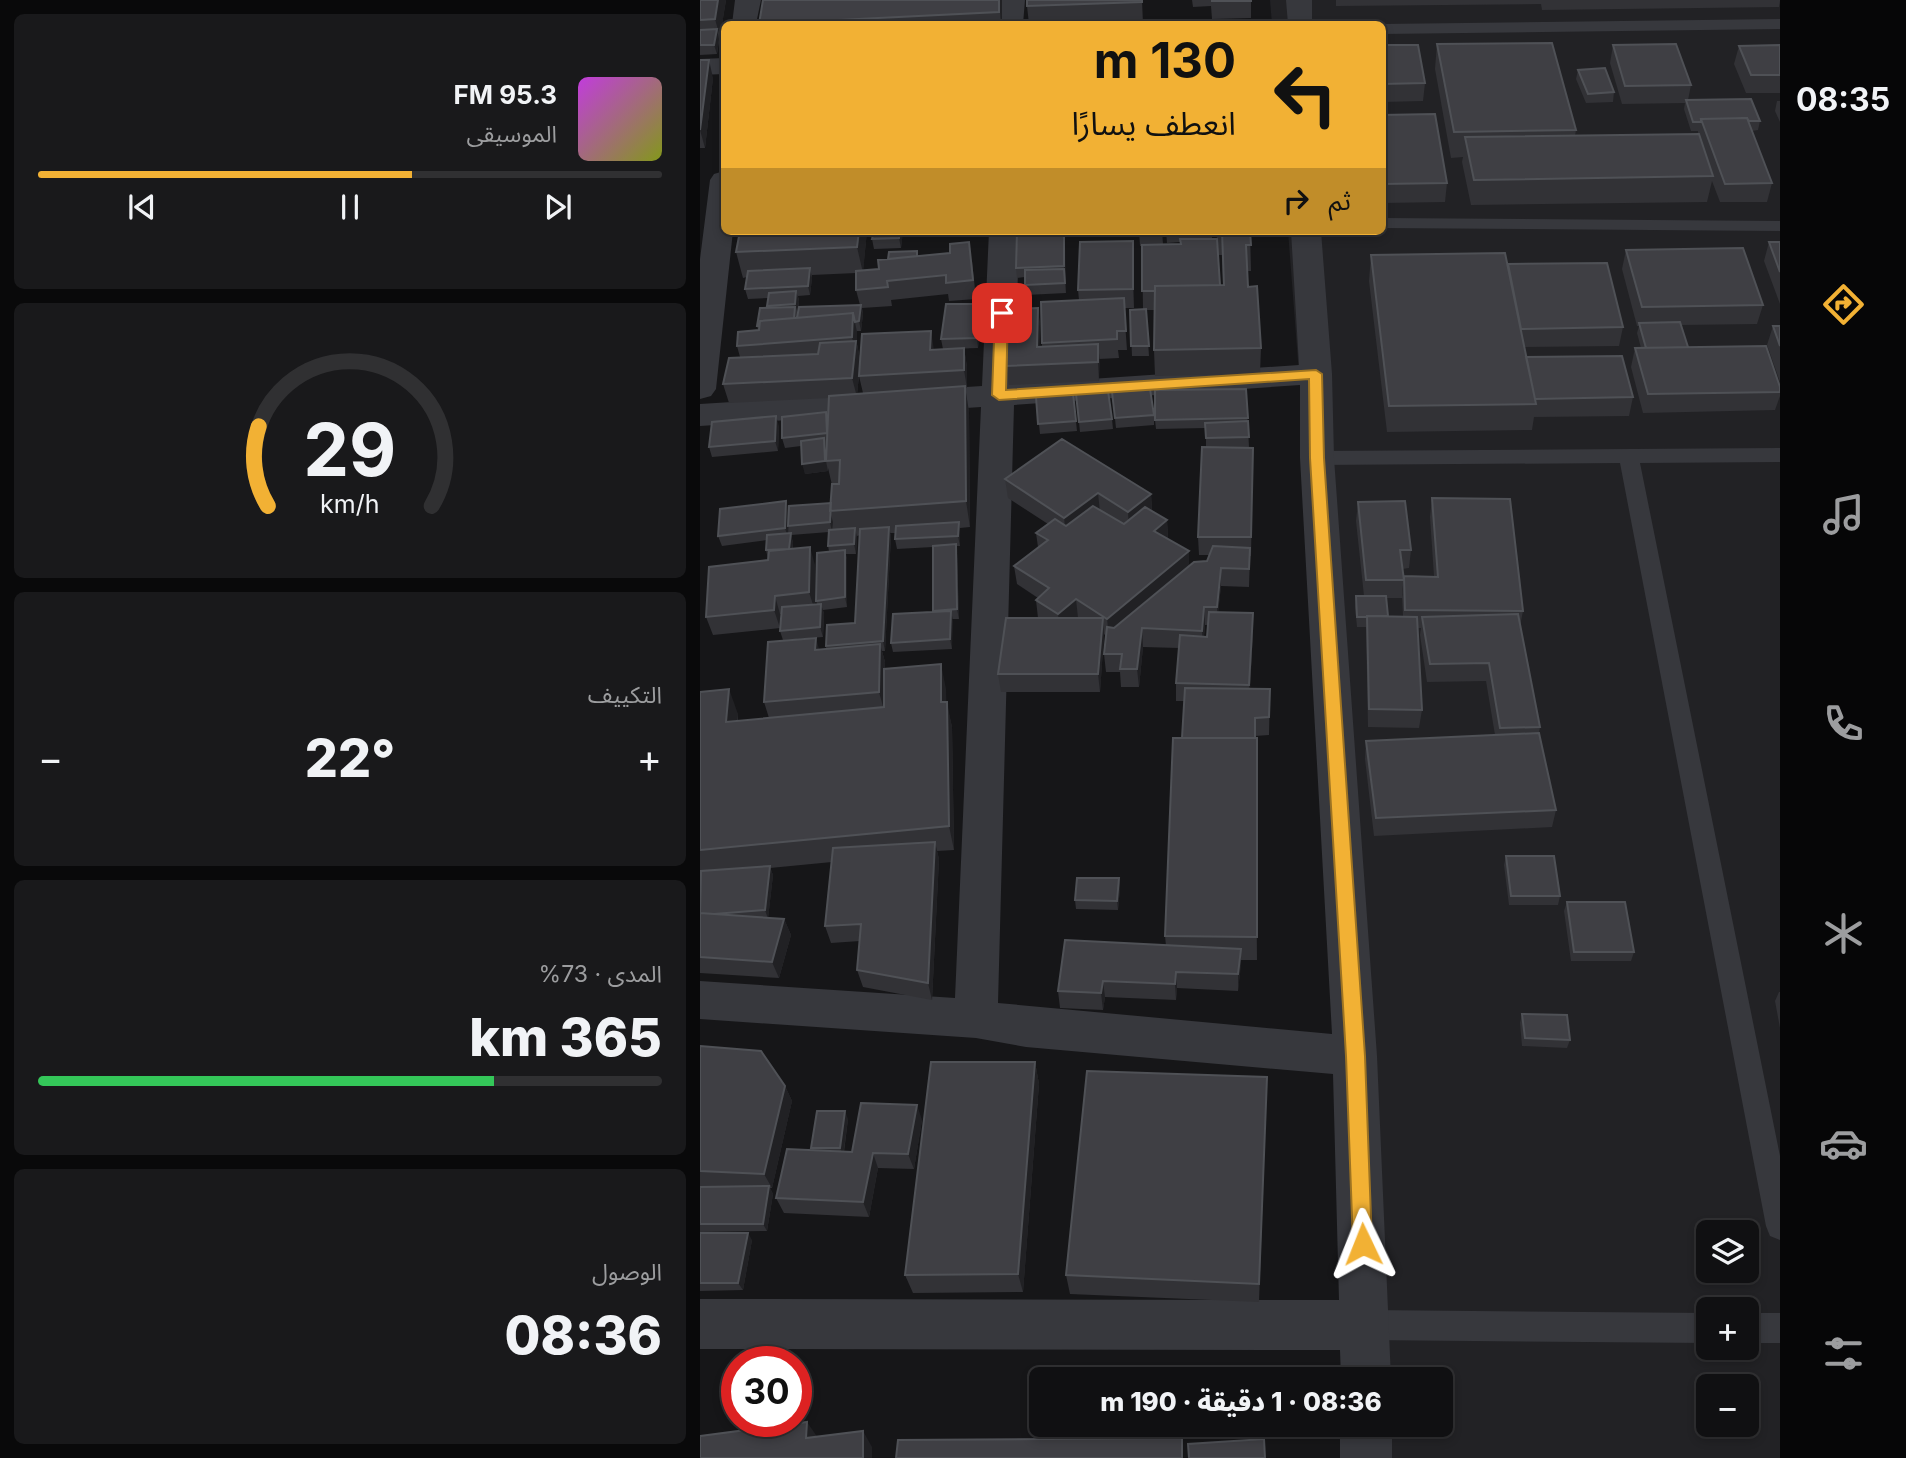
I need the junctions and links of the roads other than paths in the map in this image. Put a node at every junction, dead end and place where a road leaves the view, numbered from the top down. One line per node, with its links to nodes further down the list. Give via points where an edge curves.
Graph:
1 (748, 0): 4 (street)
2 (1013, 0): 5 (street)
3 (1299, 0): 6 (street)
4 (744, 21)
5 (1011, 21)
6 (1300, 21)
7 (1780, 24): 8 (lane)
8 (1386, 29)
9 (721, 66): 10 (street)
10 (700, 67)
11 (721, 206): 17 (street)
12 (1386, 223): 13 (lane)
13 (1780, 226)
14 (1004, 235): 18 (street)
15 (1306, 235): 16 (street)
16 (1316, 374): 18 (street); 22 (street)
17 (700, 389)
18 (999, 395): 19 (street); 24 (street)
19 (700, 415)
20 (1780, 454): 21 (lane)
21 (1629, 456): 22 (lane); 26 (lane)
22 (1317, 458): 25 (street)
23 (700, 1000): 24 (street)
24 (976, 1019): 25 (street)
25 (1355, 1056): 28 (street)
26 (1780, 1226)
27 (700, 1324): 28 (street)
28 (1366, 1325): 29 (lane); 32 (street)
29 (1696, 1328)
30 (1759, 1328): 31 (lane)
31 (1780, 1328)
32 (1366, 1367)
33 (1366, 1437): 34 (street)
34 (1366, 1458)

